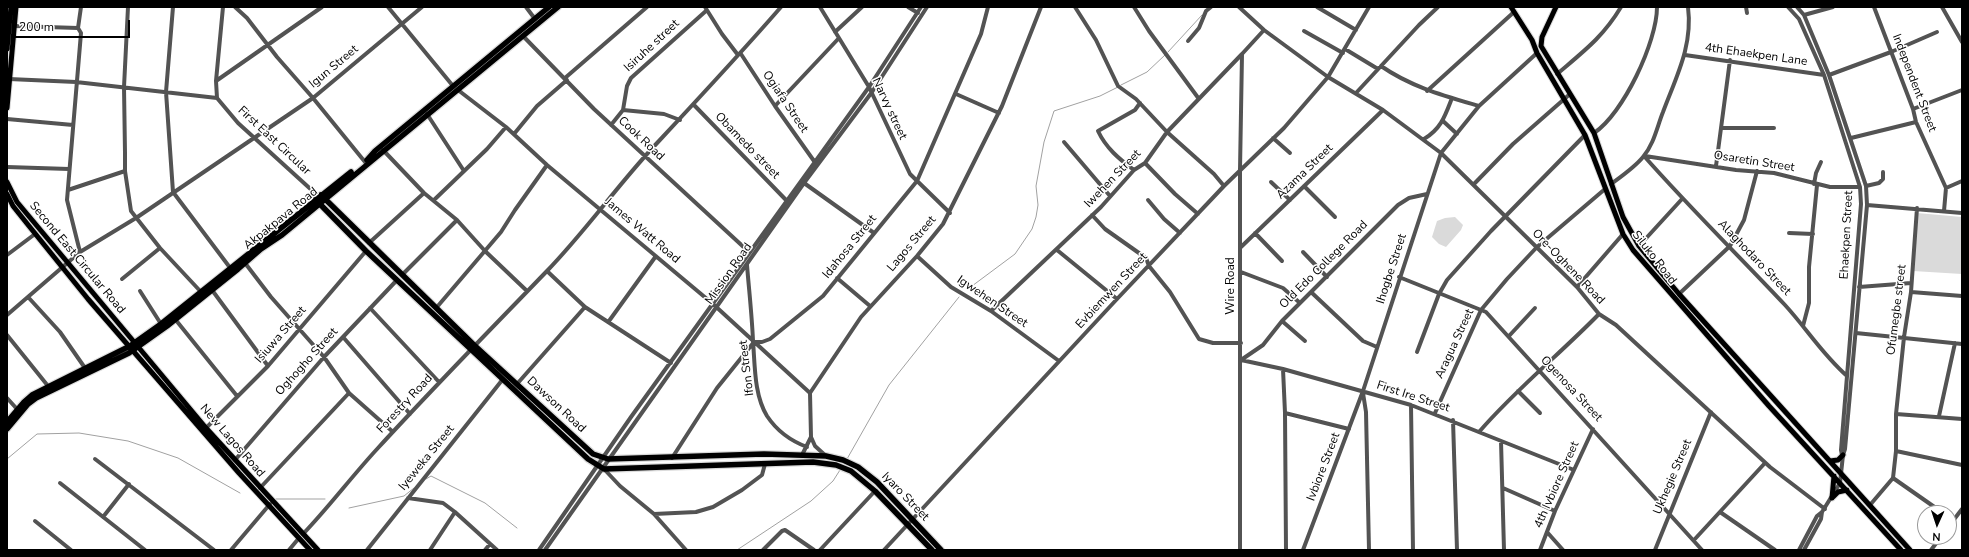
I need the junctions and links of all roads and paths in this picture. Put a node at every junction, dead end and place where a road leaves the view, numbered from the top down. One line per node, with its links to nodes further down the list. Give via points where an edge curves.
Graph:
1 (11, 7): 60 (main road)
2 (16, 7): 48 (main road)
3 (81, 7): 49 (street)
4 (128, 7): 76 (street)
5 (173, 7): 81 (street)
6 (223, 7): 75 (street)
7 (235, 7): 59 (street)
8 (322, 7): 59 (street)
9 (388, 7): 47 (street, James Watt Road)
10 (422, 7): 47 (street, Igun Street)
11 (526, 7): 46 (street)
12 (549, 7): 46 (highway, Akpakpava Road)
13 (558, 7): 55 (highway, Akpakpava Road)
14 (647, 7): 73 (street)
15 (781, 7): 64 (street, Forestry Road)
16 (820, 7): 53 (street, Narvy street)
17 (862, 7): 53 (street)
18 (908, 7): 43 (street)
19 (921, 7): 43 (street, Mission Road)
20 (927, 7): 82 (street, Mission Road)
21 (988, 7): 84 (street, Idahosa Street, via 981,34)
22 (1041, 7): 99 (street, Lagos Street)
23 (1075, 7): 91 (street, via 1096,40 1118,86)
24 (1134, 7): 89 (street)
25 (1211, 7): 57 (street)
26 (1239, 7): 50 (street, Ore-Oghene Road)
27 (1317, 7): 51 (street)
28 (1370, 7): 51 (street, Evbiemwen Street)
29 (1438, 7): 68 (street)
30 (1556, 7): 69 (main road, Siluko Road, via 1542,37 1541,46)
31 (1621, 7): 69 (street, via 1600,36)
32 (1657, 7): 113 (street, via 1654,34 1646,56 1609,120)
33 (1688, 7): 66 (street)
34 (1746, 7): 44 (street)
35 (1788, 7): 70 (street, Ehaekpen Street, via 1799,19)
36 (1797, 7): 45 (street, Ehaekpen Street)
37 (1833, 7): 45 (street)
38 (1874, 7): 62 (street, Independent Street)
39 (1948, 7): 41 (street)
40 (706, 8): 64 (street, Ogiafa Street, via 722,34); 97 (street, Isiruhe street, via 631,78)
41 (1943, 8): 58 (street)
42 (1513, 9): 63 (main road, Siluko Road); 80 (street)
43 (918, 13): 77 (street, Mission Road)
44 (1747, 13)
45 (1804, 15): 70 (street, Ehaekpen Street)
46 (535, 19): 78 (highway, Akpakpava Road)
47 (401, 24): 78 (street, James Watt Road); 87 (street, Igun Street)
48 (14, 26): 49 (street); 72 (main road)
49 (78, 28): 74 (street, via 81,33)
50 (1264, 30): 65 (street); 71 (street, Ore-Oghene Road)
51 (1356, 30): 61 (street, Evbiemwen Street)
52 (1304, 31): 61 (street)
53 (835, 32): 56 (street, Narvy street)
54 (1937, 32): 62 (street)
55 (523, 36): 73 (street, Cook Road); 78 (highway, Akpakpava Road)
56 (839, 38): 77 (street, Narvy street); 93 (street)
57 (1188, 41)
58 (1962, 42)
59 (268, 45): 75 (street); 87 (street)
60 (7, 49)
61 (1344, 51): 68 (street); 71 (street, Evbiemwen Street)
62 (1891, 52): 70 (street); 96 (street, Independent Street)
63 (1537, 53): 90 (main road, Siluko Road); 94 (street)
64 (739, 54): 92 (street, Forestry Road); 93 (street, Ogiafa Street)
65 (1242, 54): 89 (street, Iwehen Street); 134 (street, Wire Road)
66 (1685, 55): 67 (street, 4th Ehaekpen Lane); 123 (street, via 1653,141)
67 (1730, 60): 70 (street, 4th Ehaekpen Lane); 108 (street)
68 (1380, 68): 80 (street); 83 (street)
69 (1557, 74): 85 (main road, Siluko Road)
70 (1826, 75): 117 (street, Ehaekpen Street); 150 (street, Ehaekpen Street)
71 (1328, 77): 83 (street, Ore-Oghene Road); 116 (street, Evbiemwen Street)
72 (9, 79): 74 (street); 95 (main road)
73 (566, 79): 105 (street, Cook Road); 111 (street, via 537,106)
74 (76, 82): 76 (street); 106 (street)
75 (216, 82): 86 (street)
76 (124, 87): 81 (street); 135 (street)
77 (869, 87): 82 (street, Narvy street); 125 (street, Mission Road)
78 (456, 88): 100 (highway, Akpakpava Road); 107 (street, James Watt Road); 126 (highway, Akpakpava Road, via 375,151)
79 (1962, 90): 96 (street)
80 (1427, 91): 88 (street)
81 (166, 92): 86 (street); 154 (street)
82 (872, 92): 139 (street, Narvy street, via 905,166); 143 (street, Mission Road)
83 (1356, 93): 98 (street, Ore-Oghene Road)
84 (956, 94): 99 (street); 139 (street, Idahosa Street)
85 (1570, 94): 90 (street); 113 (main road, Siluko Road)
86 (217, 98): 115 (street, First East Circular, via 238,123)
87 (313, 98): 115 (street, Igun Street); 126 (street)
88 (1452, 98): 94 (street); 103 (street)
89 (1199, 99): 110 (street, Iwehen Street)
90 (1563, 99): 114 (main road, Siluko Road); 144 (street)
91 (1140, 103): 110 (street); 133 (street, via 1135,110 1098,131 1116,157)
92 (694, 105): 102 (street, Forestry Road); 162 (street, Obamedo street)
93 (775, 106): 125 (street, Ogiafa Street)
94 (1479, 106): 112 (street)
95 (7, 108)
96 (1913, 109): 104 (street, Independent Street)
97 (623, 110): 102 (street, via 664,114); 105 (street)
98 (1383, 110): 118 (street, Ore-Oghene Road); 148 (street, Azama Street)
99 (999, 113): 171 (street, Lagos Street)
100 (427, 114): 120 (highway, Akpakpava Road); 136 (street)
101 (7, 119): 106 (street)
102 (680, 120): 124 (street, Forestry Road)
103 (1443, 120): 112 (street); 118 (street, via 1434,133)
104 (1916, 122): 117 (street); 152 (street, Independent Street)
105 (611, 124): 124 (street, Cook Road)
106 (73, 125): 132 (street)
107 (506, 127): 111 (street, James Watt Road); 136 (street)
108 (1722, 128): 109 (street); 130 (street)
109 (1774, 128)
110 (1167, 132): 128 (street, Iwehen Street); 147 (street)
111 (514, 134): 129 (street, James Watt Road)
112 (1457, 134): 122 (street)
113 (1594, 134): 145 (main road, Siluko Road)
114 (1585, 135): 151 (main road, Siluko Road); 176 (street)
115 (255, 137): 154 (street, Igun Street); 159 (street, First East Circular)
116 (1273, 138): 121 (street); 134 (street, Evbiemwen Street)
117 (1851, 138): 149 (street, Ehaekpen Street)
118 (1424, 139): 122 (street, Ore-Oghene Road)
119 (1064, 142): 158 (street)
120 (383, 150): 155 (street); 159 (highway, Akpakpava Road)
121 (1290, 153)
122 (1441, 153): 144 (street, Ore-Oghene Road); 157 (street, Ihogbe Street)
123 (1644, 156): 130 (street, Osaretin Street); 145 (street); 160 (street, Alaghodaro Street)
124 (646, 157): 169 (street, Forestry Road); 198 (street, Cook Road)
125 (814, 161): 162 (street, Mission Road)
126 (365, 162): 159 (highway, Akpakpava Road)
127 (1821, 162): 146 (street, via 1816,173)
128 (1145, 163): 133 (street, Iwehen Street); 173 (street)
129 (546, 165): 169 (street, James Watt Road); 196 (street, via 501,232)
130 (1716, 166): 137 (street, Osaretin Street)
131 (7, 167): 132 (street)
132 (69, 169): 153 (street)
133 (1134, 170): 158 (street, Iwehen Street)
134 (1240, 170): 147 (street, Evbiemwen Street); 191 (street, Wire Road)
135 (125, 171): 153 (street); 177 (street, via 131,211)
136 (464, 171): 161 (street)
137 (1757, 171): 146 (street, Osaretin Street); 190 (street, via 1744,220)
138 (1884, 172): 149 (street, via 1883,179 1878,183)
139 (917, 181): 171 (street, Narvy street); 181 (street, Idahosa Street)
140 (1962, 181): 152 (street)
141 (7, 182): 179 (main road, Second East Circular Road, via 17,202)
142 (1270, 182): 164 (street)
143 (804, 183): 181 (street); 206 (street, Mission Road)
144 (1474, 184): 176 (street, Ore-Oghene Road)
145 (1611, 184): 189 (main road, Siluko Road, via 1631,234)
146 (1816, 185): 150 (street, Osaretin Street); 187 (street)
147 (1224, 186): 173 (street, Evbiemwen Street)
148 (1304, 186): 164 (street, Azama Street); 175 (street)
149 (1866, 186): 165 (street, Ehaekpen Street)
150 (1860, 187): 272 (street, Ehaekpen Street, via 1861,204)
151 (1606, 188): 186 (main road, Siluko Road); 193 (street, Aragua Street)
152 (1946, 188): 170 (street)
153 (68, 190): 197 (street, via 67,200)
154 (173, 192): 177 (street, Igun Street); 209 (street)
155 (424, 193): 161 (street); 188 (street)
156 (7, 194): 167 (main road, Second East Circular Road)
157 (1427, 194): 213 (street, Old Edo College Road, via 1409,198 1398,205); 214 (street, Ihogbe Street)
158 (1110, 196): 174 (street, Iwehen Street)
159 (319, 198): 188 (highway, Dawson Road); 195 (highway, Dawson Road); 205 (highway, Akpakpava Road, via 282,235); 209 (highway, Akpakpava Road)
160 (1682, 199): 189 (street); 190 (street, Alaghodaro Street)
161 (434, 200): 178 (street)
162 (786, 200): 198 (street, Mission Road)
163 (1148, 200): 182 (street)
164 (1290, 200): 183 (street, Azama Street)
165 (1867, 205): 168 (street); 220 (street, Ehaekpen Street)
166 (7, 206): 167 (street)
167 (13, 206): 180 (main road, Second East Circular Road)
168 (1917, 208): 170 (street); 218 (street, Ofumegbe street)
169 (600, 209): 201 (street, James Watt Road); 210 (street, Forestry Road)
170 (1944, 211): 172 (street)
171 (950, 213): 202 (street, Lagos Street)
172 (1962, 213)
173 (1198, 214): 182 (street, Evbiemwen Street)
174 (1092, 215): 194 (street, Iwehen Street); 207 (street, via 1105,229 1143,254)
175 (1335, 217)
176 (1505, 217): 193 (street, Ore-Oghene Road); 227 (street, via 1447,280)
177 (136, 218): 192 (street); 197 (street, Igun Street)
178 (456, 220): 196 (street); 212 (street)
179 (34, 223): 180 (main road); 204 (main road, Second East Circular Road)
180 (29, 226): 185 (main road, Second East Circular Road)
181 (874, 233): 215 (street, Idahosa Street)
182 (1180, 233): 207 (street, Evbiemwen Street)
183 (1255, 233): 191 (street, Azama Street); 203 (street)
184 (1790, 233): 187 (street)
185 (35, 234): 200 (street); 208 (main road, Second East Circular Road)
186 (1623, 234): 219 (street); 285 (main road, Siluko Road, via 1633,250)
187 (1813, 234): 248 (street, via 1809,267 1809,303)
188 (369, 243): 212 (highway, Dawson Road)
189 (1639, 246): 228 (main road, Siluko Road)
190 (1730, 246): 228 (street); 248 (street, Alaghodaro Street)
191 (1241, 247): 211 (street, Wire Road)
192 (160, 248): 216 (street); 226 (street)
193 (1537, 248): 219 (street, Ore-Oghene Road); 240 (street, Aragua Street)
194 (1057, 250): 231 (street); 241 (street, Iwehen Street)
195 (366, 251): 217 (highway, Dawson Road); 249 (street, Isiuwa Street)
196 (485, 251): 222 (street); 237 (street)
197 (80, 252): 204 (street, Igun Street)
198 (749, 252): 233 (street, Mission Road)
199 (1303, 252): 213 (street)
200 (8, 254)
201 (656, 256): 233 (street, James Watt Road); 246 (street)
202 (917, 256): 234 (street, Lagos Street); 241 (street, Igwehen Street, via 951,287)
203 (1282, 261)
204 (67, 262): 208 (street, Igun Street); 260 (main road, Second East Circular Road)
205 (245, 263): 221 (highway, Akpakpava Road); 249 (street)
206 (747, 264): 238 (street, Mission Road); 256 (street, Ifon Street)
207 (1149, 266): 231 (street, Evbiemwen Street); 257 (street, via 1170,292 1199,339 1213,343)
208 (62, 267): 230 (street, Igun Street); 260 (main road, Second East Circular Road)
209 (231, 269): 226 (highway, Akpakpava Road)
210 (547, 271): 222 (street, Forestry Road); 235 (street)
211 (1241, 272): 232 (street, via 1283,288); 257 (street, Wire Road)
212 (403, 274): 237 (highway, Dawson Road)
213 (1327, 277): 224 (street, Old Edo College Road)
214 (1399, 277): 227 (street, Ogenosa Street); 262 (street, Ihogbe Street)
215 (837, 278): 234 (street); 256 (street, Idahosa Street, via 817,302 770,339)
216 (122, 279)
217 (397, 280): 236 (street, Oghogho Street); 261 (highway, Dawson Road)
218 (1911, 283): 220 (street); 225 (street, Ofumegbe street)
219 (1577, 287): 242 (street, Ore-Oghene Road)
220 (1859, 287): 250 (street, Ehaekpen Street)
221 (212, 290): 244 (highway, Akpakpava Road); 268 (street)
222 (527, 290): 261 (street, Forestry Road)
223 (140, 291): 247 (street)
224 (1311, 292): 232 (street, Old Edo College Road); 262 (street, via 1363,340)
225 (1911, 292): 229 (street); 254 (street, Ofumegbe street)
226 (202, 293): 247 (highway, Akpakpava Road)
227 (1439, 294): 240 (street, Ogenosa Street); 263 (street)
228 (1679, 294): 283 (main road, Siluko Road)
229 (1962, 296)
230 (28, 297): 243 (street, Igun Street); 269 (street, via 60,332)
231 (1117, 299): 266 (street, Evbiemwen Street)
232 (1300, 303): 245 (street, Old Edo College Road)
233 (713, 304): 238 (street, James Watt Road); 267 (street, Mission Road)
234 (870, 306): 280 (street, Lagos Street)
235 (585, 307): 246 (street); 275 (street)
236 (370, 308): 253 (street, Oghogho Street); 274 (street)
237 (437, 308): 261 (highway, Dawson Road)
238 (717, 308): 256 (street, James Watt Road); 312 (street, Mission Road)
239 (1535, 308): 252 (street)
240 (1482, 310): 252 (street, Ogenosa Street); 289 (street, Aragua Street)
241 (991, 311): 266 (street, Igwehen Street)
242 (1599, 314): 271 (street); 287 (street, Ore-Oghene Road, via 1616,325)
243 (7, 316)
244 (175, 319): 260 (highway, Akpakpava Road); 281 (street)
245 (1282, 320): 255 (street); 265 (street, Old Edo College Road, via 1263,345)
246 (609, 322): 267 (street)
247 (161, 324): 260 (highway, Akpakpava Road)
248 (1803, 326): 272 (street, Alaghodaro Street, via 1829,361)
249 (299, 329): 264 (street); 268 (street, Isiuwa Street)
250 (1856, 333): 254 (street); 308 (street, Ehaekpen Street)
251 (7, 335): 276 (street)
252 (1508, 336): 271 (street, Ogenosa Street)
253 (343, 337): 264 (street, Oghogho Street); 290 (street)
254 (1904, 337): 258 (street); 292 (street, Ofumegbe street)
255 (1305, 341)
256 (754, 342): 280 (street, James Watt Road); 305 (street, Ifon Street, via 756,377 766,415 791,441); 310 (street, via 717,388)
257 (1241, 343): 265 (street, Wire Road)
258 (1955, 343): 259 (street); 293 (street)
259 (1962, 344)
260 (135, 346): 269 (highway, Akpakpava Road); 297 (main road, New Lagos Road); 298 (highway, Akpakpava Road, via 112,362 36,398); 334 (main road, New Lagos Road)
261 (472, 347): 273 (highway, Dawson Road); 274 (street, Forestry Road); 275 (highway, Dawson Road)
262 (1377, 347): 277 (street, Ihogbe Street)
263 (1417, 352)
264 (324, 357): 279 (street); 313 (street, Oghogho Street)
265 (1241, 360): 270 (street, First Ire Street); 370 (street, Wire Road)
266 (1059, 361): 345 (street, Evbiemwen Street)
267 (670, 364): 312 (street, Mission Road)
268 (268, 366): 281 (street, Isiuwa Street)
269 (85, 368): 276 (highway, Akpakpava Road)
270 (1283, 369): 277 (street, First Ire Street); 288 (street)
271 (1540, 371): 278 (street); 300 (street, Ogenosa Street)
272 (1847, 376): 308 (street, Ehaekpen Street, via 1841,450)
273 (503, 379): 317 (highway, Dawson Road); 332 (street, Iyeweka Street)
274 (439, 382): 290 (street, Forestry Road)
275 (517, 384): 312 (highway, Dawson Road, via 593,454)
276 (48, 386): 286 (highway, Akpakpava Road, via 32,395)
277 (1363, 391): 284 (street, First Ire Street); 299 (street, Ivbiore Street); 373 (street, via 1366,412)
278 (1518, 392): 291 (street); 302 (street)
279 (349, 393): 301 (street); 328 (street)
280 (810, 393): 303 (street)
281 (237, 396): 297 (street, Isiuwa Street)
282 (7, 398): 286 (street)
283 (1775, 401): 285 (main road); 314 (main road, Siluko Road)
284 (1411, 405): 289 (street, First Ire Street); 374 (street)
285 (1769, 406): 323 (main road, Siluko Road)
286 (17, 409): 296 (highway, Akpakpava Road)
287 (1711, 412): 315 (street, Ore-Oghene Road); 342 (street, Ukhegie Street)
288 (1285, 413): 299 (street); 371 (street)
289 (1435, 413): 295 (street, First Ire Street)
290 (410, 414): 301 (street, Forestry Road)
291 (1540, 414)
292 (1896, 414): 293 (street); 306 (street, Ofumegbe street)
293 (1939, 416): 294 (street)
294 (1962, 419)
295 (1453, 420): 302 (street, First Ire Street); 375 (street)
296 (7, 422)
297 (206, 428): 313 (main road, New Lagos Road)
298 (7, 429)
299 (1349, 429): 372 (street, Ivbiore Street)
300 (1593, 429): 321 (street, 4th Ivbiore Street); 342 (street, Ogenosa Street)
301 (393, 432): 347 (street, Forestry Road)
302 (1480, 432): 304 (street, First Ire Street)
303 (811, 437): 305 (street); 309 (street, via 815,446)
304 (1501, 441): 321 (street, First Ire Street); 329 (street)
305 (807, 447): 307 (street)
306 (1896, 451): 318 (street); 324 (street, Ofumegbe street)
307 (802, 455): 309 (highway); 310 (highway)
308 (1843, 455): 314 (main road, via 1838,460); 322 (street, Ehaekpen Street)
309 (826, 456): 345 (highway, Iyaro Street, via 851,462 877,482)
310 (672, 458): 312 (highway)
311 (95, 459): 327 (street)
312 (605, 459): 317 (street, Mission Road); 319 (street, Mission Road)
313 (235, 460): 328 (main road, New Lagos Road)
314 (1830, 461): 322 (main road, Siluko Road)
315 (1765, 462): 338 (street, Ore-Oghene Road); 340 (street)
316 (765, 464): 319 (highway, Dawson Road); 320 (highway, Dawson Road, via 813,462); 341 (street, via 762,475 713,508 696,512)
317 (598, 466): 319 (highway, Dawson Road); 361 (street, Mission Road)
318 (1962, 466)
319 (604, 469): 341 (street); 362 (street, Mission Road, via 597,475)
320 (847, 469): 331 (highway, Iyaro Street)
321 (1574, 470): 337 (street, 4th Ivbiore Street)
322 (1841, 474): 326 (street, Ehaekpen Street); 335 (main road, Siluko Road)
323 (1834, 476): 326 (main road, Siluko Road); 333 (main road)
324 (1894, 478): 335 (street); 336 (street)
325 (60, 483): 343 (street)
326 (1840, 483): 330 (main road, Siluko Road); 333 (street)
327 (129, 484): 343 (street); 352 (street)
328 (260, 488): 334 (main road, New Lagos Road)
329 (1503, 488): 337 (street); 376 (street)
330 (1847, 490): 333 (main road, via 1838,492); 384 (main road, Siluko Road)
331 (875, 491): 345 (highway, Iyaro Street); 366 (street)
332 (408, 498): 339 (street, via 443,503); 357 (street, Iyeweka Street)
333 (1832, 498): 338 (street)
334 (271, 503): 347 (main road, New Lagos Road); 353 (street)
335 (1870, 505): 385 (main road, Siluko Road)
336 (1932, 505)
337 (1555, 511): 346 (street, 4th Ivbiore Street)
338 (1823, 511): 382 (street, via 1817,516); 383 (street)
339 (455, 512): 349 (street); 358 (street)
340 (1720, 512): 348 (street); 381 (street)
341 (654, 514): 363 (street)
342 (1669, 514): 348 (street, Ogenosa Street); 379 (street, Ukhegie Street)
343 (103, 517): 351 (street)
344 (35, 521): 350 (street)
345 (910, 522): 367 (street, Evbiemwen Street); 368 (highway, Iyaro Street); 369 (highway, Iyaro Street)
346 (1547, 532): 377 (street, 4th Ivbiore Street); 378 (street)
347 (301, 536): 354 (street, Forestry Road); 355 (main road, New Lagos Road); 356 (main road, New Lagos Road)
348 (1694, 540): 380 (street, Ogenosa Street)
349 (490, 544): 359 (street); 360 (street)
350 (71, 550)
351 (145, 550)
352 (214, 550)
353 (232, 550)
354 (289, 550)
355 (310, 550)
356 (318, 550)
357 (367, 550)
358 (430, 550)
359 (485, 550)
360 (497, 550)
361 (539, 550)
362 (545, 550)
363 (686, 550)
364 (763, 550): 365 (street, via 785,530)
365 (814, 550)
366 (820, 550)
367 (884, 550)
368 (932, 550)
369 (941, 550)
370 (1240, 550)
371 (1286, 550)
372 (1303, 550)
373 (1369, 550)
374 (1413, 550)
375 (1458, 550)
376 (1504, 550)
377 (1540, 550)
378 (1563, 550)
379 (1655, 550)
380 (1702, 550)
381 (1775, 550)
382 (1799, 550)
383 (1804, 550)
384 (1901, 550)
385 (1910, 550)

